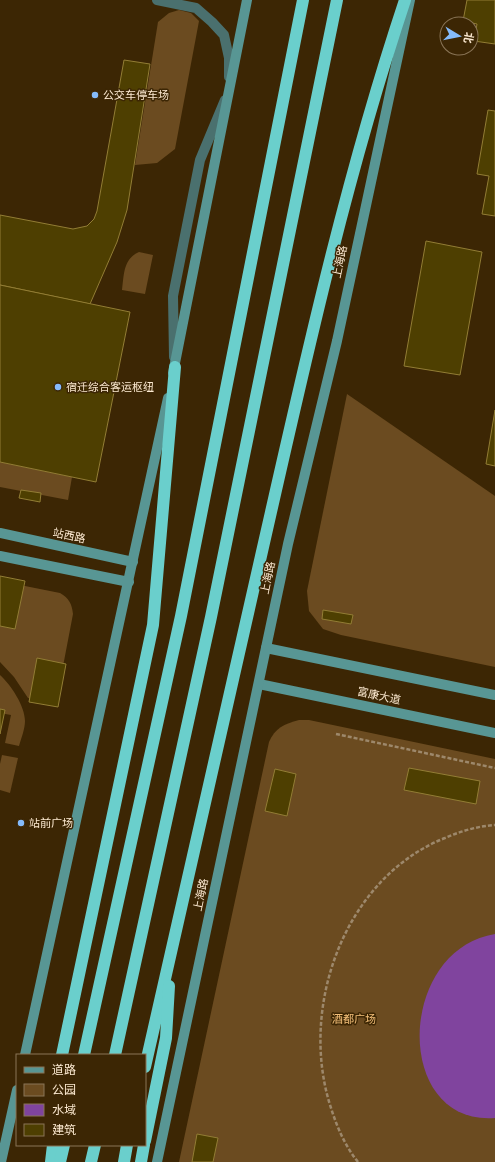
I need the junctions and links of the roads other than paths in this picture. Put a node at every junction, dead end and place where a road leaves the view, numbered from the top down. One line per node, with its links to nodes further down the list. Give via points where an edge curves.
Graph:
1 (157, 0): 8 (street, via 196,8 224,36 229,58)
2 (303, 0): 21 (highway, via 181,616)
3 (337, 0): 22 (highway, via 211,617)
4 (396, 0): 7 (highway)
5 (408, 0): 7 (highway); 14 (main road, 上海路, via 404,32)
6 (247, 2): 8 (main road)
7 (380, 75): 18 (highway, via 348,186 313,327)
8 (230, 88): 9 (main road); 9 (street, via 200,160 173,296)
9 (175, 367): 12 (main road); 20 (highway, via 153,625)
10 (0, 533): 12 (main road, 站西路)
11 (0, 556): 13 (main road)
12 (133, 562): 13 (main road)
13 (129, 582): 19 (main road)
14 (266, 648): 15 (main road, 上海路); 16 (main road)
15 (259, 684): 17 (main road, 富康大道); 37 (main road, 上海路)
16 (495, 695)
17 (495, 732)
18 (171, 953): 23 (highway); 25 (highway, via 166,1038)
19 (25, 1054)
20 (62, 1054)
21 (84, 1054)
22 (115, 1054)
23 (146, 1063)
24 (16, 1094): 31 (main road)
25 (146, 1136)
26 (53, 1146): 32 (highway)
27 (64, 1146): 33 (highway)
28 (95, 1146): 34 (highway)
29 (127, 1146): 35 (highway)
30 (144, 1146): 36 (highway)
31 (1, 1162)
32 (51, 1162)
33 (60, 1162)
34 (91, 1162)
35 (124, 1162)
36 (141, 1162)
37 (157, 1162)

